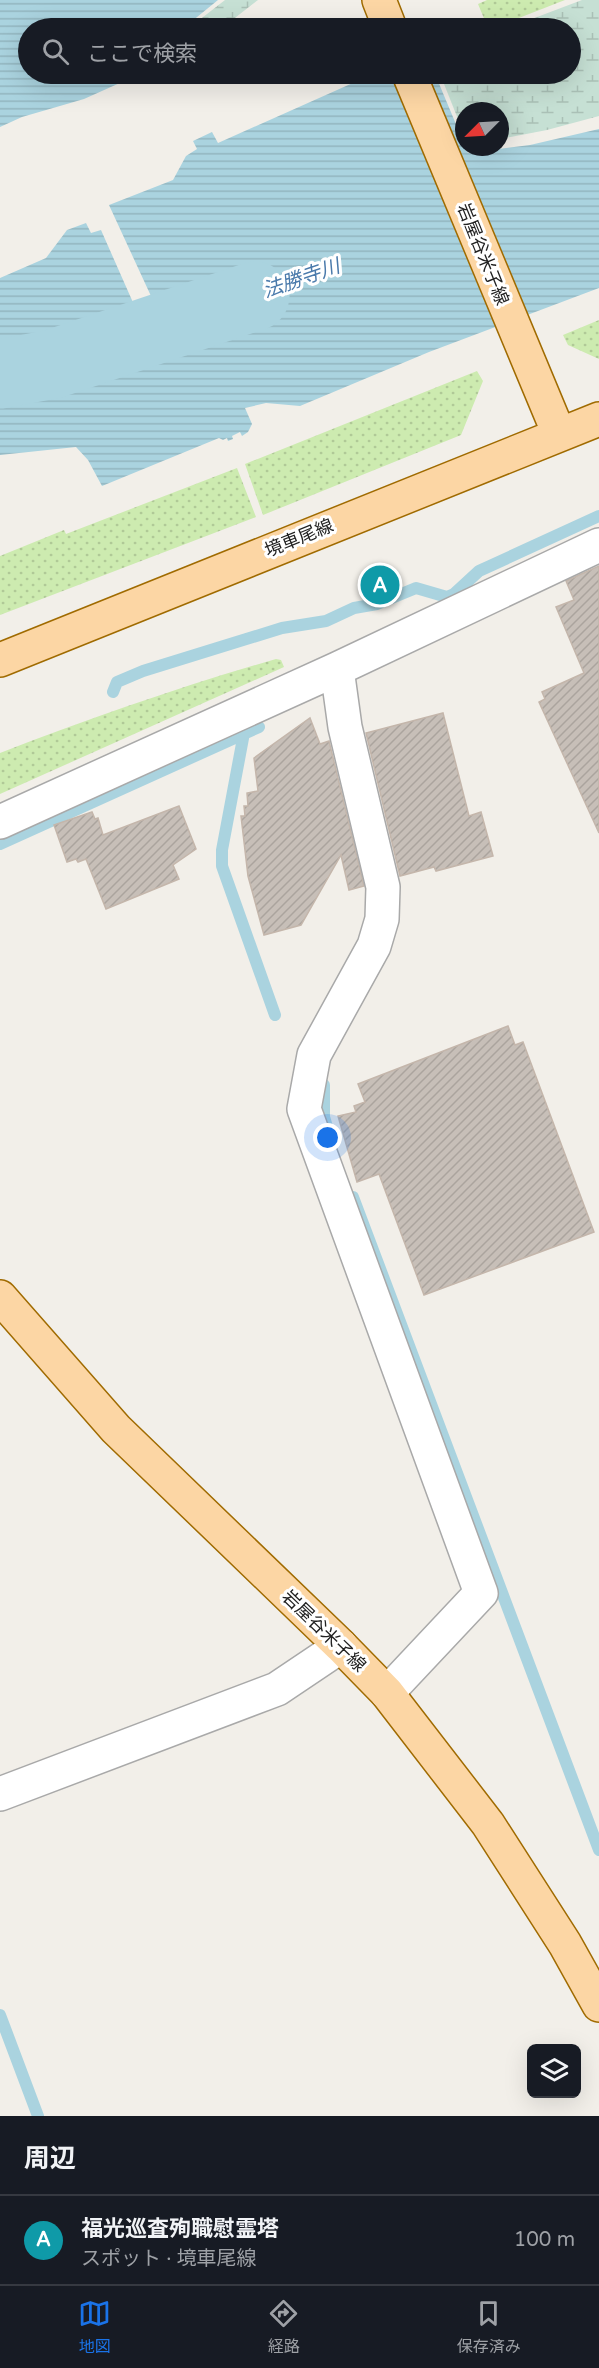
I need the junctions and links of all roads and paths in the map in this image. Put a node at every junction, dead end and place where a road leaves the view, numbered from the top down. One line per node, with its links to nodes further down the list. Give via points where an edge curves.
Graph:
1 (379, 0): 2 (main road)
2 (386, 18)
3 (413, 84): 5 (main road, 岩屋谷米子線)
4 (599, 419): 5 (main road, 境車尾線)
5 (559, 434): 7 (main road, 境車尾線)
6 (599, 544): 8 (street)
7 (0, 660)
8 (337, 669): 9 (street); 12 (street, via 345,727 383,887 382,920 374,945 314,1055 304,1109 481,1593)
9 (0, 822)
10 (0, 1297): 11 (main road, 岩屋谷米子線, via 116,1429)
11 (341, 1646): 12 (main road, 岩屋谷米子線); 13 (street, via 277,1689)
12 (387, 1693): 14 (main road, 岩屋谷米子線, via 488,1824)
13 (0, 1794)
14 (599, 2004)

